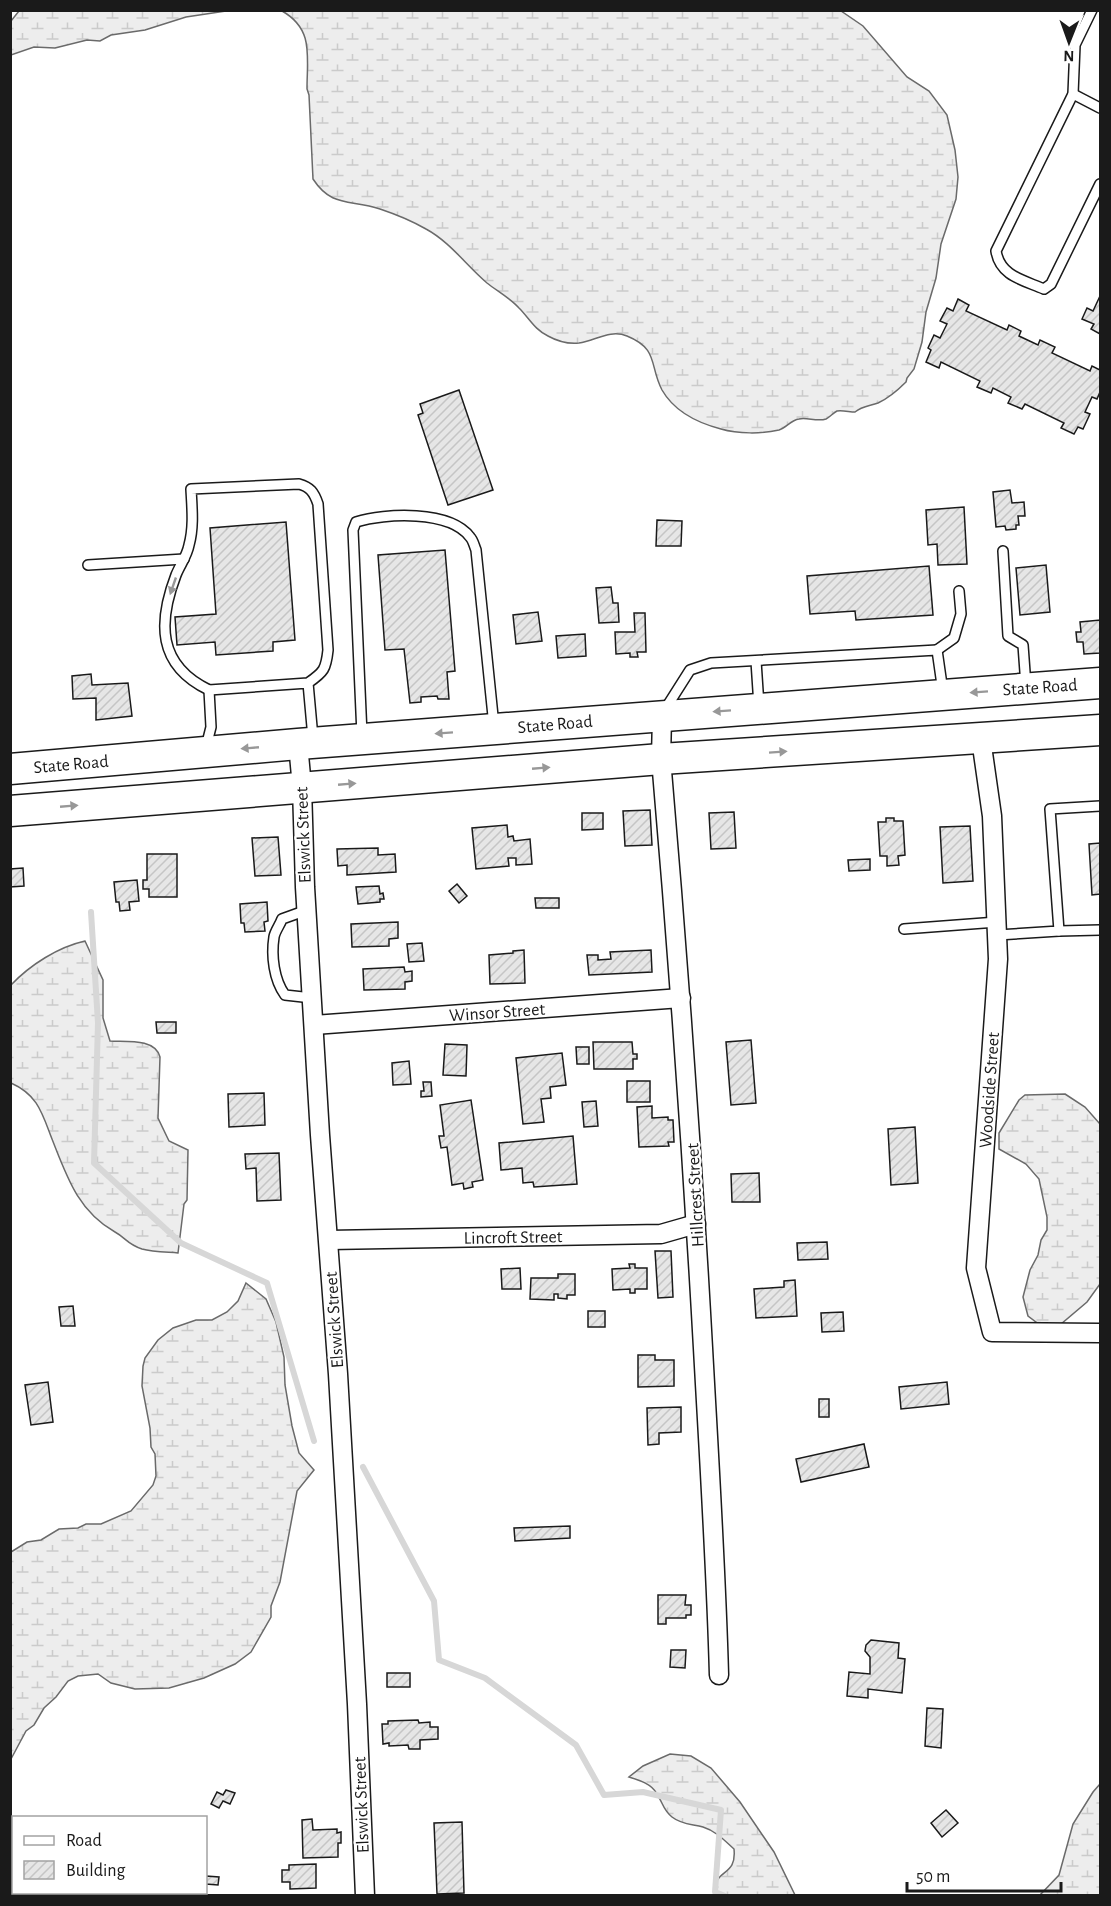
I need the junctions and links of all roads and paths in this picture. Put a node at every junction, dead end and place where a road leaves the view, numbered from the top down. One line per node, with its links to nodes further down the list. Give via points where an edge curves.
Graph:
1 (1092, 10): 2 (lane, via 1075,45)
2 (1073, 94): 3 (lane); 4 (lane, via 996,251 998,262 1010,275 1044,289 1051,284)
3 (1101, 108)
4 (1101, 184)
5 (1003, 551): 13 (lane, via 1008,636 1023,645)
6 (184, 559): 7 (lane); 11 (lane, via 193,521 192,489 298,483 309,487 318,504 328,650 327,666); 14 (lane, one-way to 14, via 166,605 167,647 184,672)
7 (88, 565)
8 (959, 591): 9 (lane, via 961,614 954,638)
9 (937, 650): 10 (lane); 15 (lane)
10 (756, 661): 16 (lane); 17 (lane, via 711,663 690,670)
11 (308, 683): 14 (lane); 22 (lane)
12 (1101, 683): 13 (main road, State Road)
13 (1026, 688): 15 (main road, State Road, one-way to 15)
14 (209, 690): 23 (lane, via 211,727)
15 (943, 694): 16 (main road, State Road)
16 (760, 708): 17 (main road, State Road, one-way to 17)
17 (662, 716): 18 (main road, State Road); 24 (street, Hillcrest Street)
18 (495, 729): 20 (main road, State Road, one-way to 20); 20 (lane, via 472,538 454,524 435,518 372,517 356,522 353,530)
19 (1101, 730): 21 (main road)
20 (362, 739): 22 (main road, State Road)
21 (981, 739): 24 (main road, one-way to 21); 30 (street, Woodside Street, via 992,816)
22 (306, 744): 23 (main road, State Road, one-way to 23); 26 (street, Elswick Street)
23 (205, 752): 25 (main road, State Road)
24 (661, 759): 26 (main road, one-way to 24); 35 (street, Hillcrest Street)
25 (10, 769)
26 (303, 787): 28 (main road, one-way to 26); 29 (street, Elswick Street)
27 (1101, 806): 33 (lane, via 1050,810)
28 (10, 810)
29 (306, 910): 34 (street, Elswick Street); 34 (lane, via 282,919 274,936 273,963 278,986 285,994)
30 (997, 928): 31 (lane); 33 (lane); 39 (street, Woodside Street, via 976,1268 992,1332)
31 (904, 929)
32 (1101, 930): 33 (lane)
33 (1059, 931)
34 (312, 998): 36 (street, Elswick Street)
35 (681, 998): 36 (street, Winsor Street); 37 (street, Hillcrest Street)
36 (314, 1025): 38 (street, Elswick Street)
37 (696, 1224): 38 (street, Lincroft Street, via 661,1234); 40 (street, Hillcrest Street)
38 (328, 1240): 41 (street, Elswick Street)
39 (1101, 1333)
40 (718, 1676)
41 (365, 1896)

